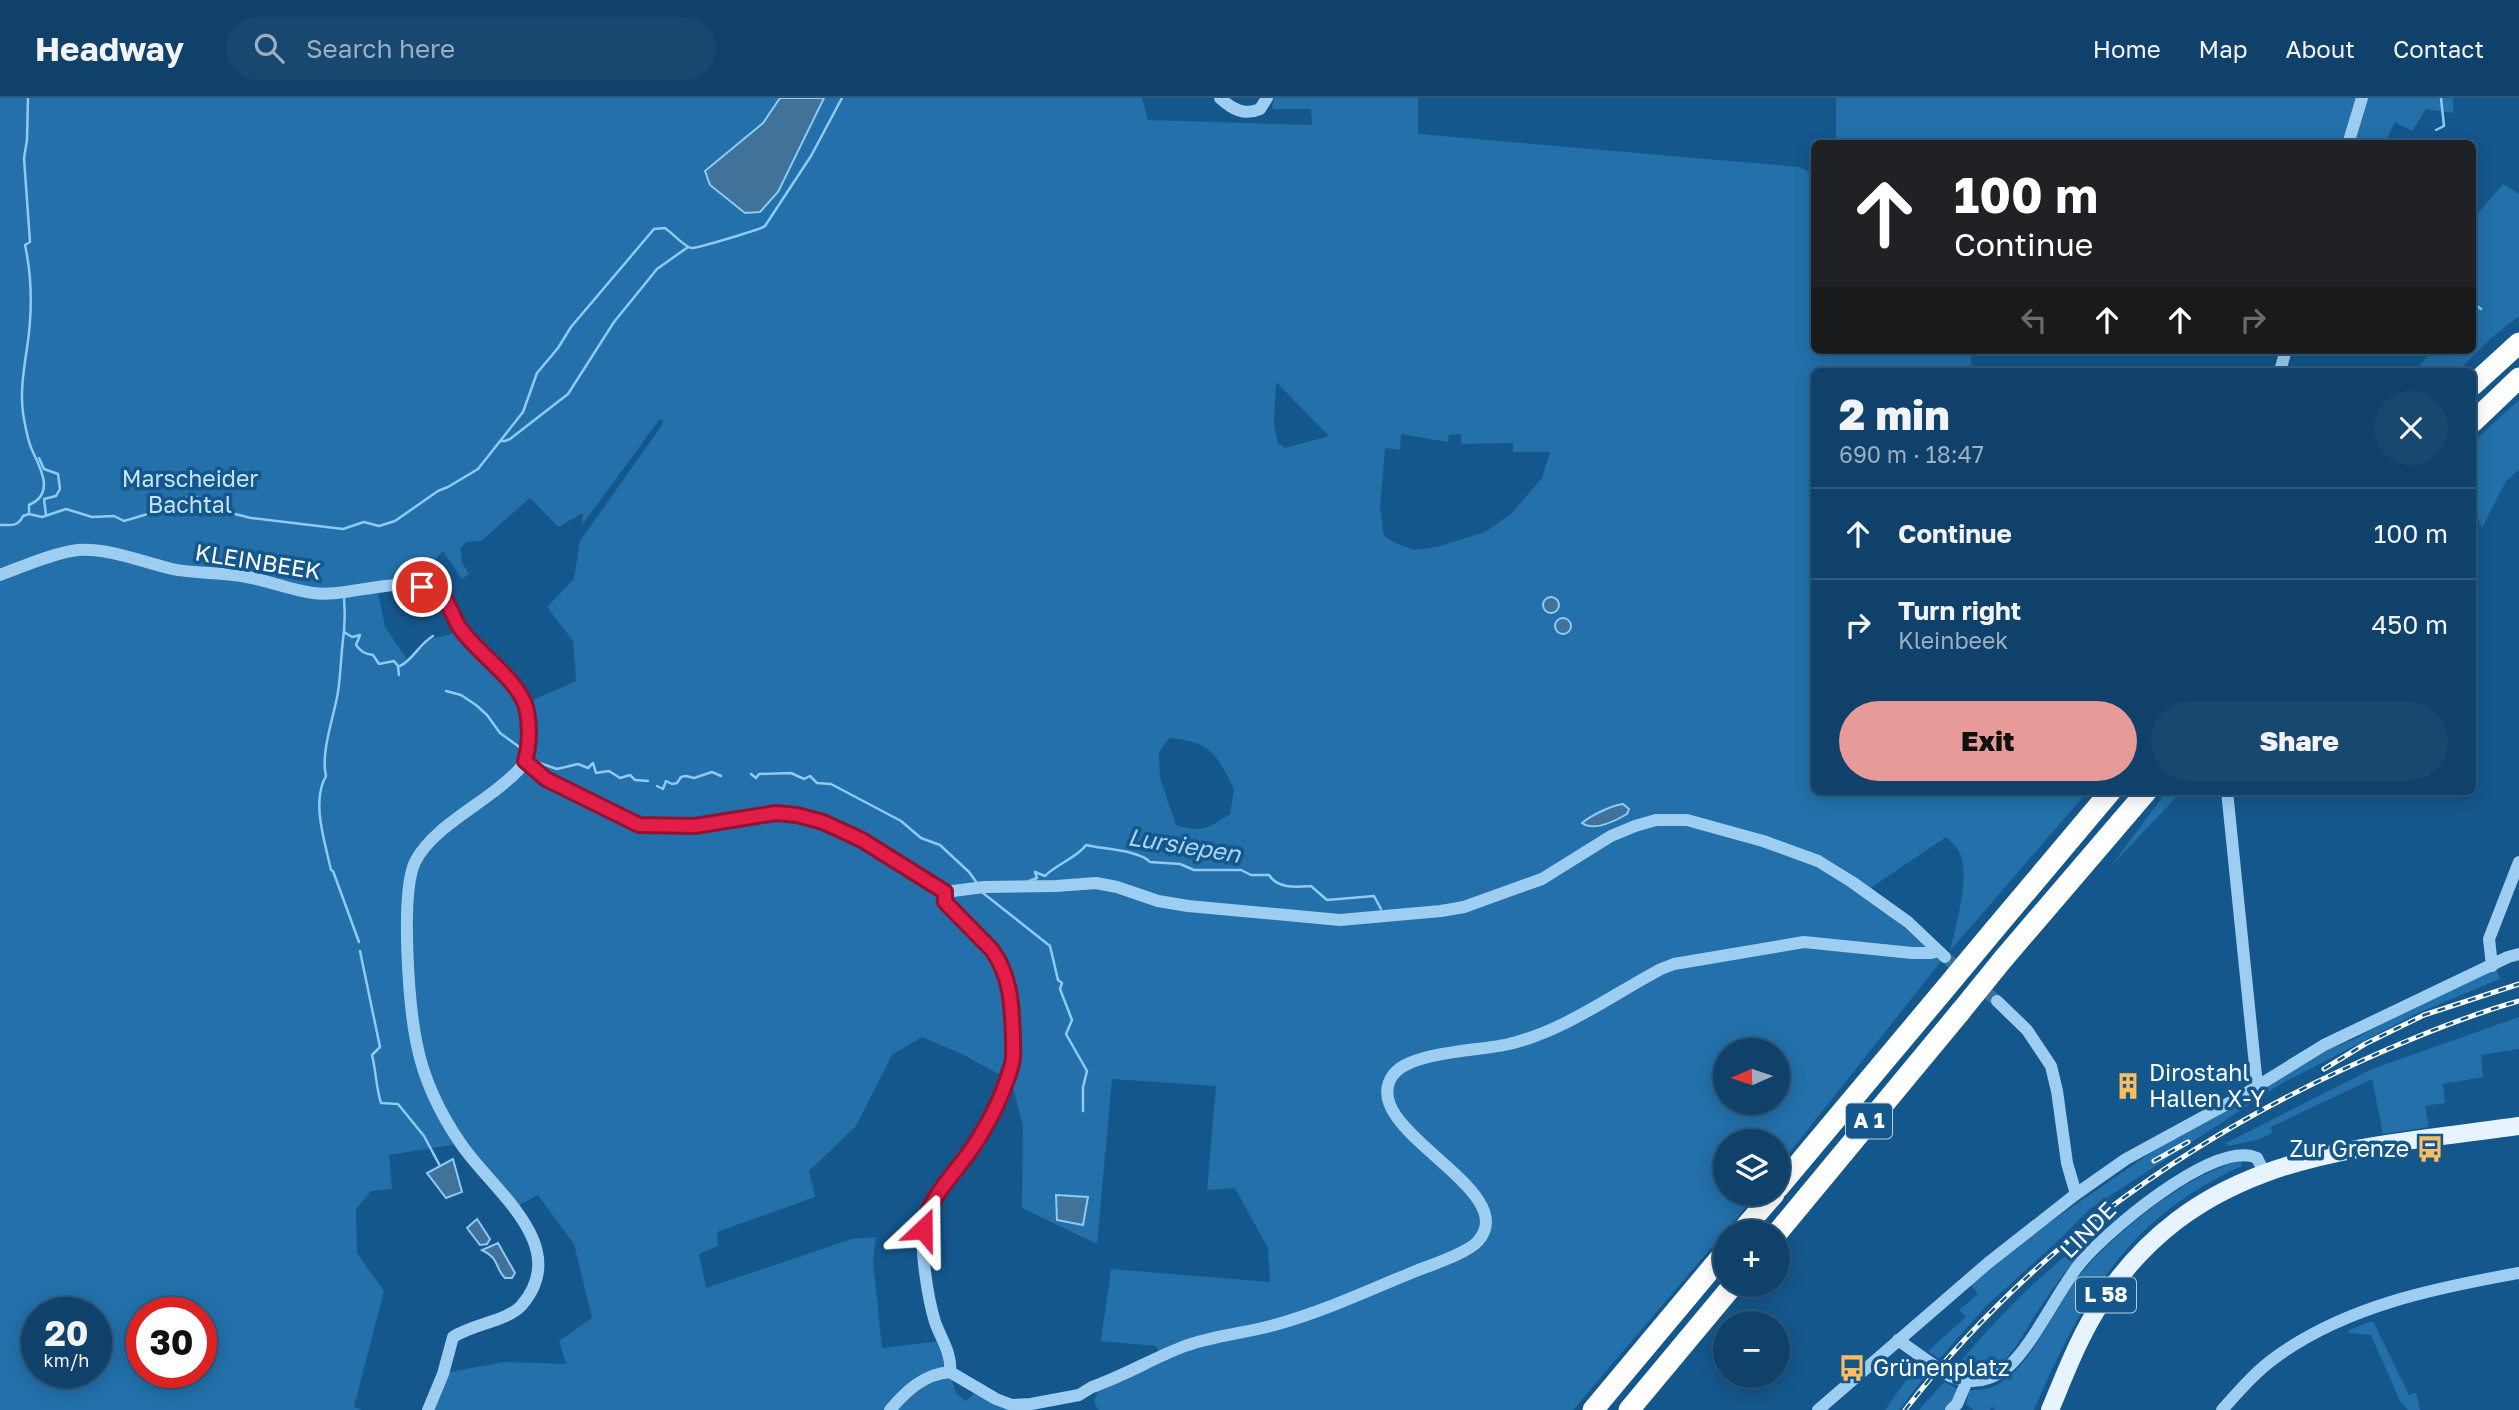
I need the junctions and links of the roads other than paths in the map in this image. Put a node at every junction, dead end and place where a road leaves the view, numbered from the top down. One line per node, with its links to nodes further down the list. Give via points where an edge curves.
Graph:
1 (1220, 98): 2 (street, via 1246,112 1260,109)
2 (1267, 98)
3 (2361, 98): 4 (street)
4 (2349, 140)
5 (2519, 343): 7 (highway)
6 (2519, 378): 8 (highway)
7 (2476, 382)
8 (2476, 419)
9 (0, 575): 10 (street, KLEINBEEK, via 77,550 177,570 247,577 317,594 392,586 434,589 444,597 466,636 500,668 526,706 529,741)
10 (525, 761): 15 (street, via 546,779 639,825 695,826 776,813 823,822 862,840); 33 (street, via 505,783 436,834 411,875 410,990 417,1046 427,1080 461,1145 496,1183 530,1232 539,1259 528,1296 514,1312 453,1337)
11 (2108, 795): 22 (highway, A 1, bridge)
12 (2144, 795): 26 (highway, A 1, bridge)
13 (2227, 795): 19 (street)
14 (2519, 862): 17 (street, via 2489,939)
15 (945, 892): 31 (street, via 945,902 999,959 1009,989 1013,1057 984,1130 925,1219 929,1298 949,1353); 31 (street, via 1096,883 1158,901 1297,917 1348,920 1441,911 1524,887 1611,836 1642,823 1668,819 1700,822 1811,858 1909,922 1941,954 1804,942 1674,964 1544,1034 1404,1065 1388,1083 1389,1100 1404,1126 1479,1200 1486,1218 1478,1242 1450,1258 1278,1324 1183,1347 1079,1395 1012,1405)
16 (2519, 954): 17 (street, LINDE)
17 (2492, 966): 19 (street, LINDE, via 2324,1045)
18 (1997, 1001): 23 (street, via 2027,1030 2051,1066)
19 (2256, 1084): 23 (street, LINDE, via 2126,1159)
20 (2519, 1126): 21 (main road, L 58, via 2341,1152)
21 (2264, 1172): 32 (street, LINDE, via 2257,1158 2242,1156 2207,1165 2176,1182 2080,1264 2013,1363 1990,1378); 39 (main road, L 58, via 2186,1213 2131,1262 2085,1329)
22 (1790, 1174)
23 (2076, 1194): 30 (street, LINDE)
24 (1764, 1206): 25 (highway)
25 (1751, 1220)
26 (1788, 1220)
27 (1713, 1267): 35 (highway)
28 (2519, 1273): 40 (street, via 2405,1298 2330,1325 2274,1358)
29 (1723, 1297): 36 (highway)
30 (1898, 1340): 32 (street, bridge, via 1950,1376); 37 (street, LINDE)
31 (950, 1372): 34 (street, via 915,1384)
32 (1967, 1381): 38 (street)
33 (428, 1410)
34 (890, 1410)
35 (1593, 1410)
36 (1629, 1410)
37 (1818, 1410)
38 (1951, 1410)
39 (2050, 1410)
40 (2222, 1410)

